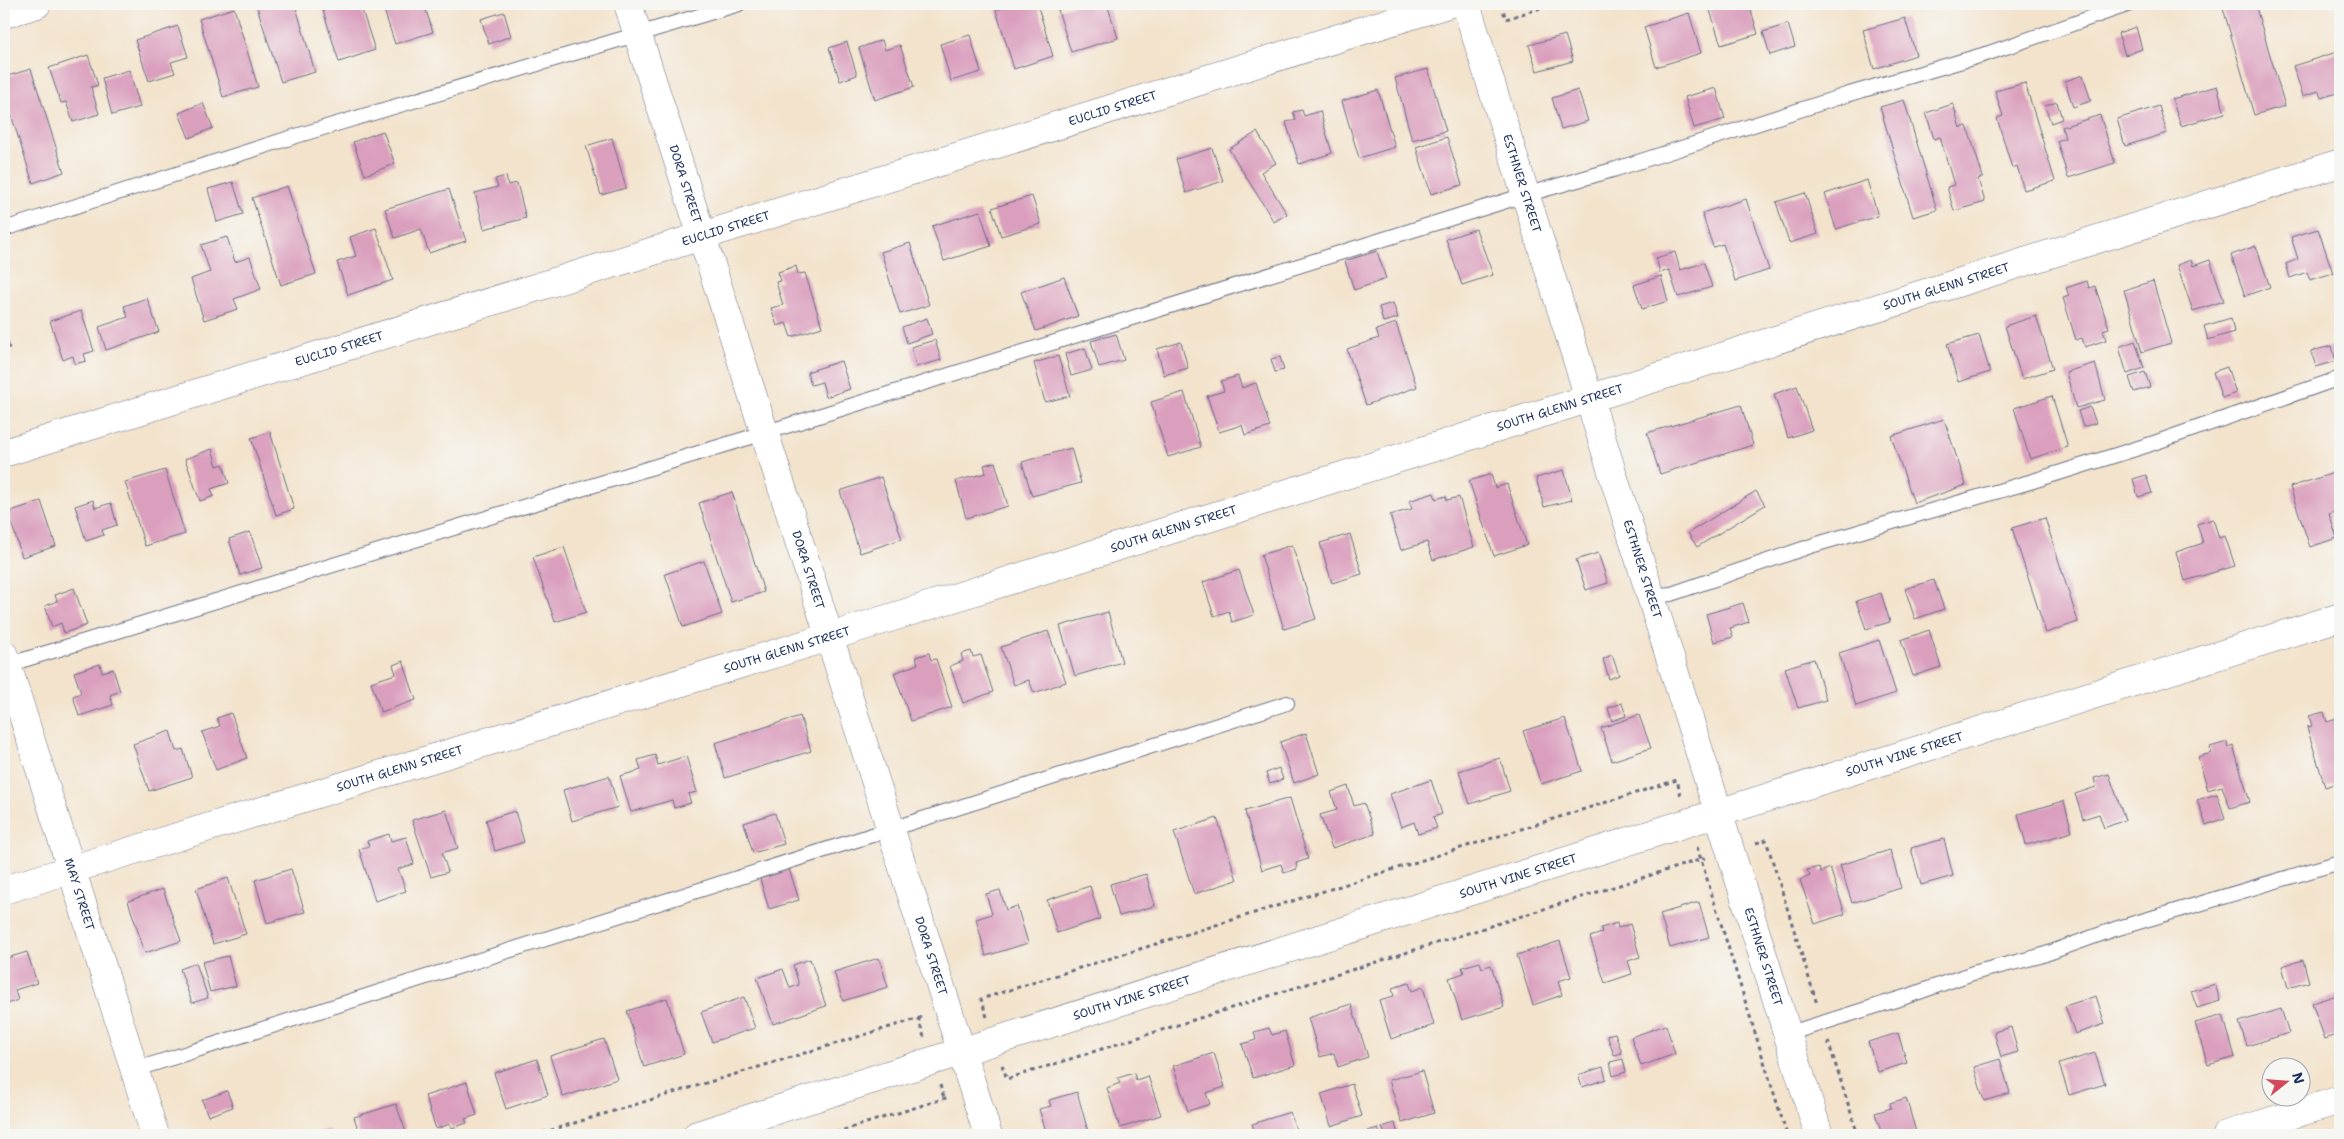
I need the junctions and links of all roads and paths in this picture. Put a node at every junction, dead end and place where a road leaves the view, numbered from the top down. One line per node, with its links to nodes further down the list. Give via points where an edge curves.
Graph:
1 (37, 4): 9 (street)
2 (628, 4): 10 (street, DORA STREET)
3 (739, 4): 10 (lane)
4 (1448, 4): 14 (street, EUCLID STREET)
5 (1466, 4): 12 (street, ESTHNER STREET)
6 (1502, 4): 7 (path, via 1506,19)
7 (1553, 4)
8 (2130, 4): 12 (lane, via 1986,54)
9 (4, 14)
10 (638, 36): 13 (lane, via 296,136); 14 (street, DORA STREET)
11 (2340, 163): 16 (street, SOUTH GLENN STREET)
12 (1525, 195): 16 (street, ESTHNER STREET); 17 (lane)
13 (4, 229)
14 (701, 236): 17 (street, DORA STREET); 18 (street, EUCLID STREET)
15 (2340, 378): 19 (lane, via 2095,462 1814,545 1671,594)
16 (1589, 399): 19 (street, ESTHNER STREET); 21 (street, SOUTH GLENN STREET)
17 (764, 432): 21 (street, DORA STREET); 22 (lane)
18 (4, 453)
19 (1650, 596): 24 (street, ESTHNER STREET)
20 (2340, 617): 24 (street, SOUTH VINE STREET)
21 (829, 637): 26 (street, DORA STREET); 30 (street, SOUTH GLENN STREET)
22 (5, 660): 30 (street, MAY STREET)
23 (1287, 702): 26 (lane)
24 (1718, 812): 25 (street, SOUTH VINE STREET); 27 (street, ESTHNER STREET)
25 (1689, 821): 28 (path); 32 (path, via 1677,780); 36 (street, SOUTH VINE STREET)
26 (890, 828): 33 (street, DORA STREET); 38 (lane)
27 (1730, 850): 28 (path); 34 (path, via 1766,840); 35 (street, ESTHNER STREET)
28 (1701, 859): 39 (path); 47 (path)
29 (2340, 862): 34 (lane, via 2115,929 2040,956 1973,973)
30 (71, 869): 31 (street, SOUTH GLENN STREET); 38 (street, MAY STREET)
31 (4, 890)
32 (981, 999): 33 (path); 36 (path)
33 (948, 1009): 37 (street, DORA STREET); 43 (path)
34 (1823, 1023): 35 (lane); 49 (path)
35 (1787, 1034): 48 (street, ESTHNER STREET)
36 (995, 1042): 37 (street, SOUTH VINE STREET); 39 (path)
37 (962, 1052): 40 (street, DORA STREET); 44 (street, SOUTH VINE STREET)
38 (134, 1070): 42 (street, MAY STREET)
39 (1007, 1079): 40 (path)
40 (974, 1089): 45 (path); 46 (street, DORA STREET)
41 (2340, 1100): 50 (street)
42 (155, 1135)
43 (536, 1135)
44 (697, 1135)
45 (828, 1135)
46 (988, 1135)
47 (1788, 1135)
48 (1819, 1135)
49 (1858, 1135)
50 (2226, 1135)

